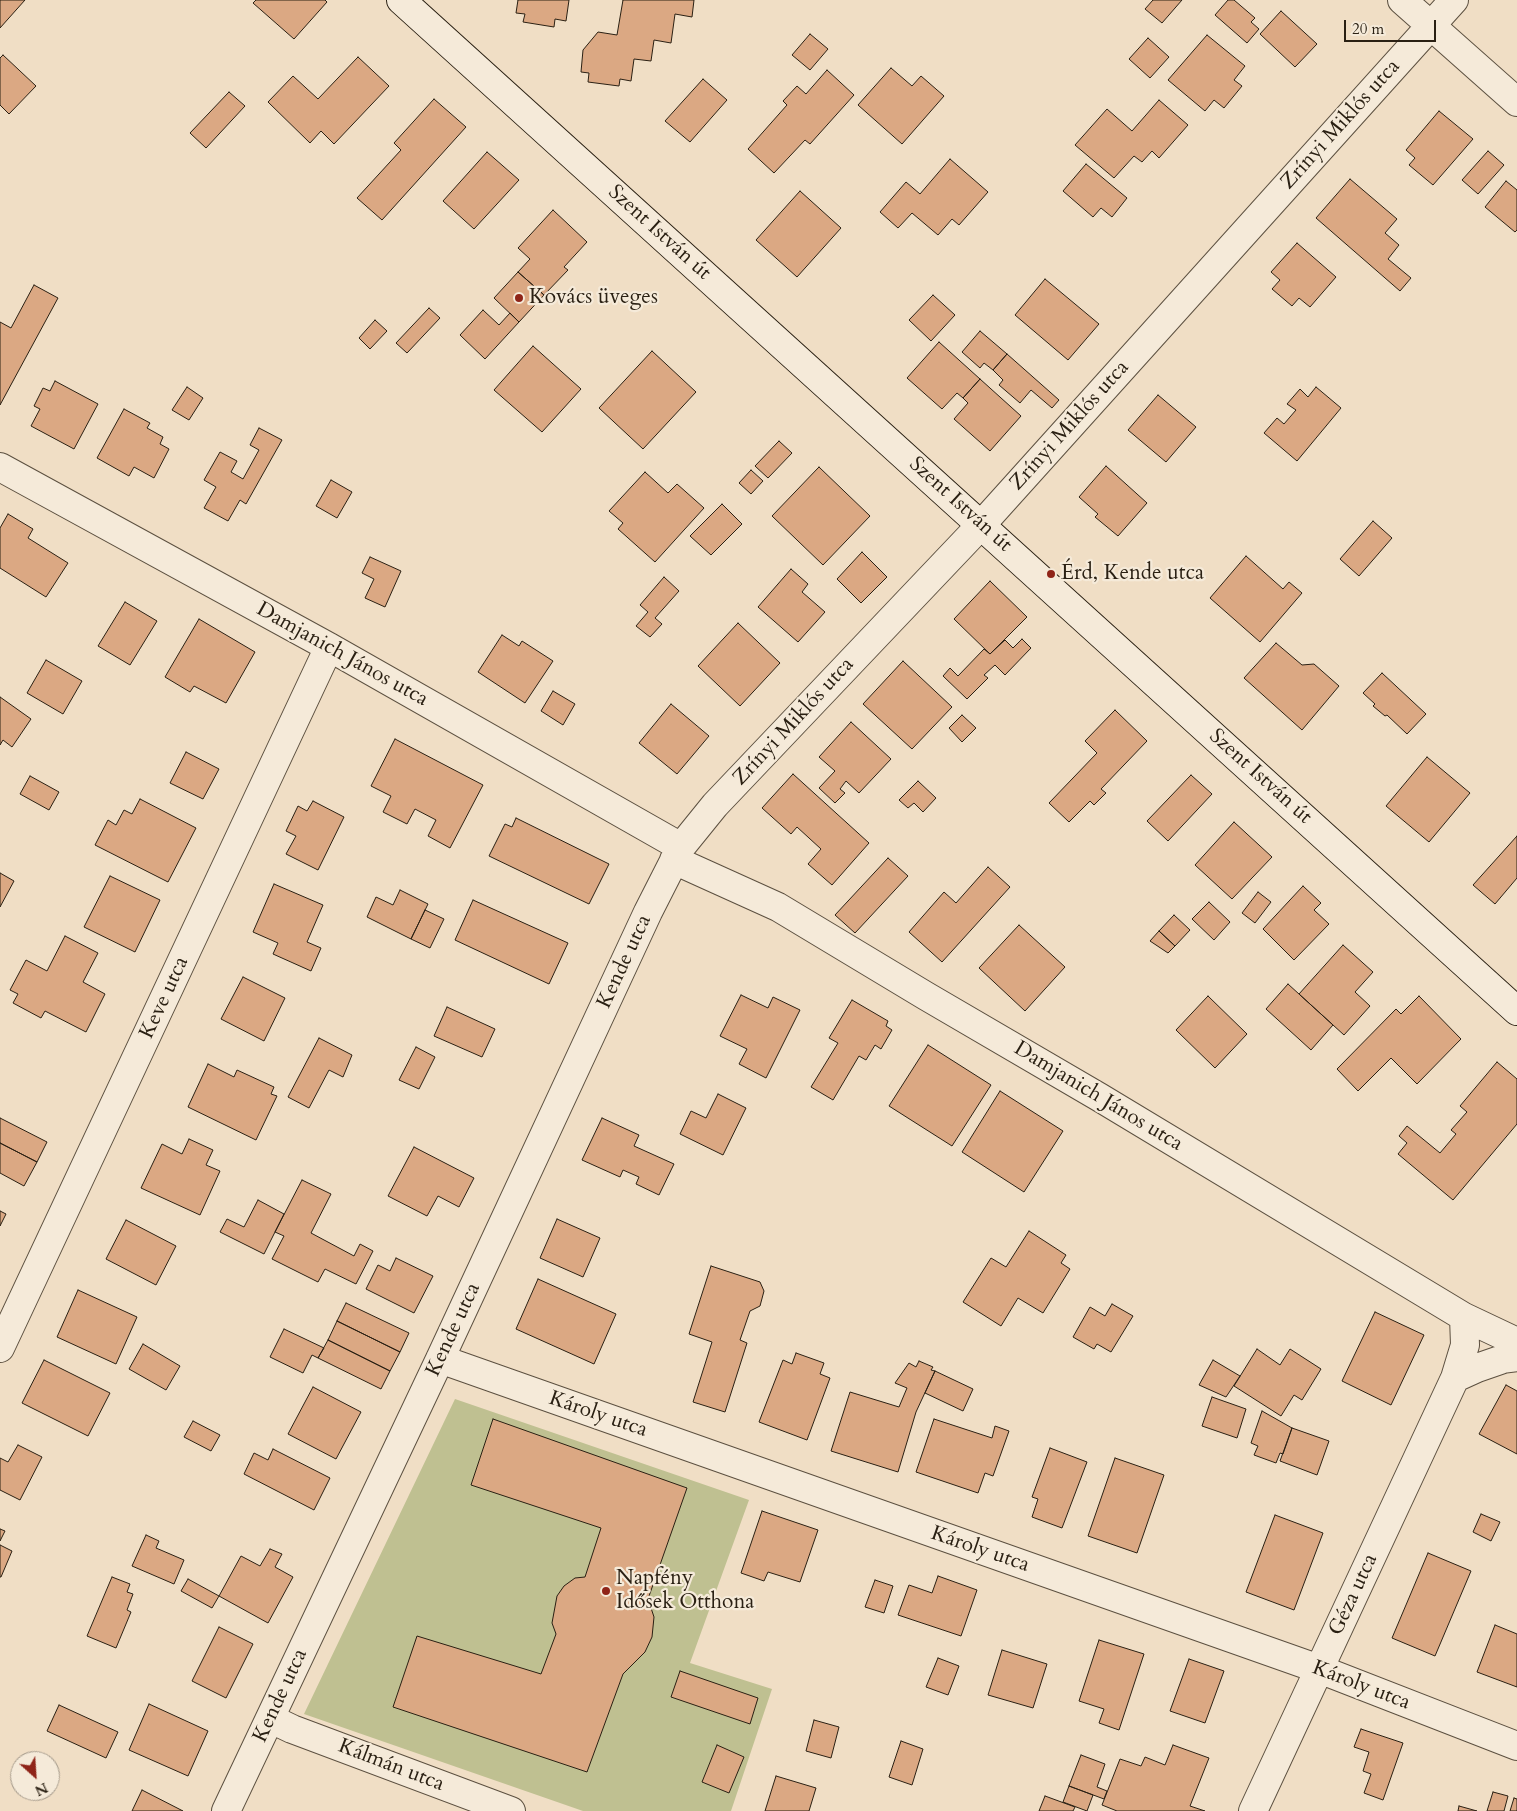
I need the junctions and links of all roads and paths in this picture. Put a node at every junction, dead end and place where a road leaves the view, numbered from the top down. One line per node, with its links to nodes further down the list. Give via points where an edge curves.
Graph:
1 (401, 0): 7 (street, Szent István út)
2 (1402, 0): 4 (street)
3 (1454, 0): 4 (street, Zrínyi Miklós utca)
4 (1431, 26): 5 (street); 7 (street, Zrínyi Miklós utca)
5 (1517, 102)
6 (0, 467): 8 (street, Damjanich János utca)
7 (982, 524): 9 (street, Zrínyi Miklós utca, via 715,805); 10 (street, Szent István út)
8 (329, 646): 9 (street, Damjanich János utca); 13 (street, Keve utca)
9 (678, 854): 11 (street, Damjanich János utca, via 778,907); 15 (street, Kende utca)
10 (1517, 1011)
11 (1464, 1317): 12 (street, Damjanich János utca); 16 (street, Géza utca, via 1465,1345)
12 (1517, 1342)
13 (0, 1348)
14 (1517, 1357): 16 (street, via 1503,1359)
15 (440, 1359): 17 (street, Károly utca); 18 (street, Kende utca)
16 (1455, 1378): 17 (street, Géza utca)
17 (1319, 1669): 19 (street, Károly utca); 22 (street, Géza utca)
18 (271, 1719): 20 (street, Kende utca); 21 (street, Kálmán utca)
19 (1517, 1746)
20 (226, 1811)
21 (511, 1811)
22 (1253, 1811)

